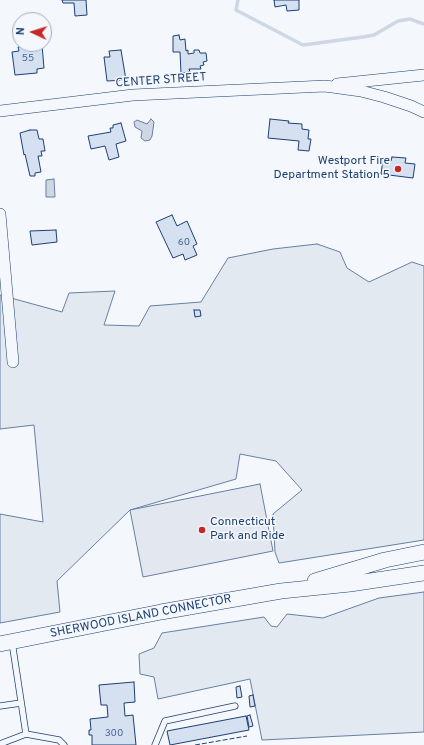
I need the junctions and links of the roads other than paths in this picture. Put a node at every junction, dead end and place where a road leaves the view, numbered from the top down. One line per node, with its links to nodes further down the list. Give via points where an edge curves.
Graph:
1 (424, 75): 2 (street, CENTER STREET)
2 (325, 86): 3 (street, CENTER STREET, via 133,95); 4 (street, CENTER STREET, via 384,97)
3 (0, 111)
4 (424, 112)
5 (0, 214): 6 (street)
6 (13, 362)
7 (424, 552): 9 (main road, SHERWOOD ISLAND CONNECTOR, via 384,560)
8 (424, 573): 9 (main road, SHERWOOD ISLAND CONNECTOR)
9 (281, 591): 10 (main road, SHERWOOD ISLAND CONNECTOR)
10 (6, 643): 11 (lane)
11 (21, 703): 12 (lane); 14 (lane)
12 (0, 706)
13 (235, 706): 17 (lane, via 165,721)
14 (26, 734): 15 (lane); 16 (lane, via 59,740)
15 (0, 744)
16 (64, 745)
17 (155, 745)

